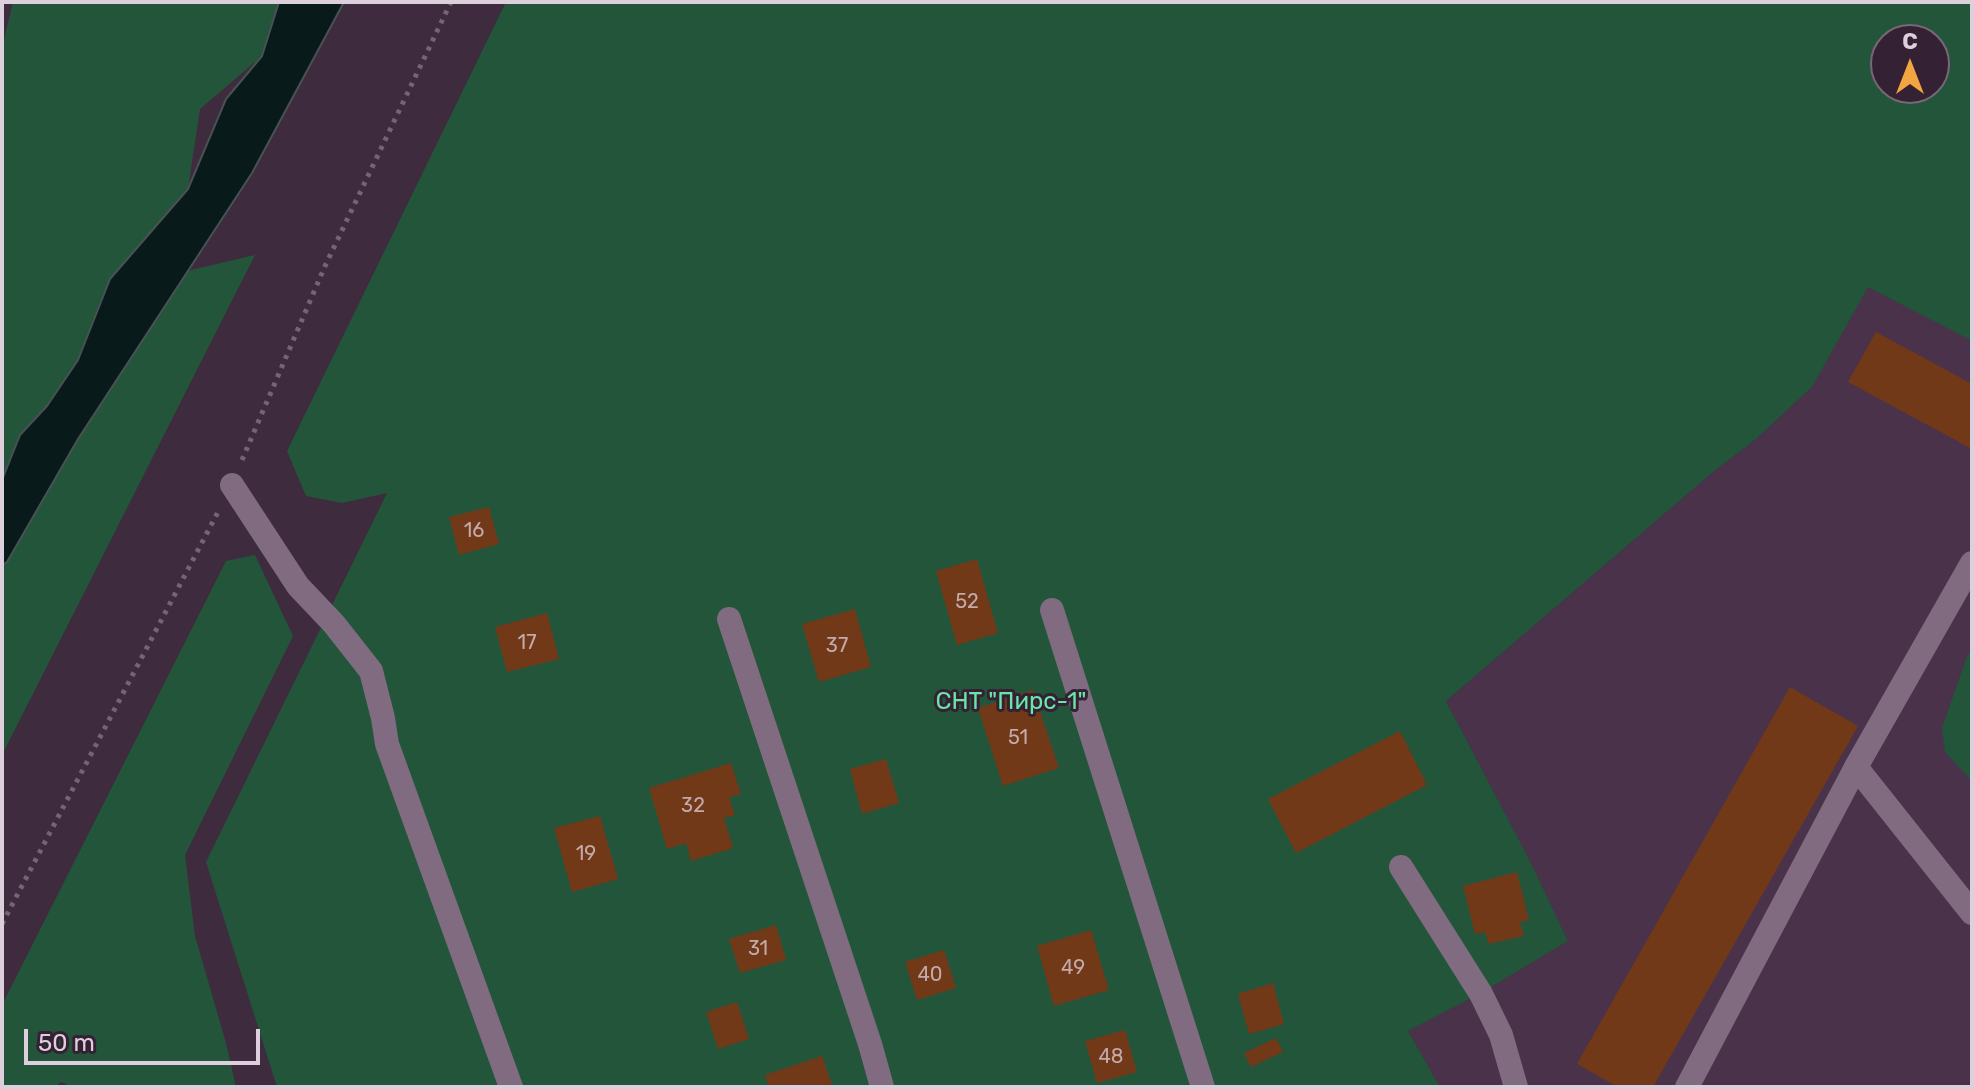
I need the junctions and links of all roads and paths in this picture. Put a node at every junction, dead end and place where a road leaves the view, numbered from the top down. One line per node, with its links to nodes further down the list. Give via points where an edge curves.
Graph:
1 (232, 485): 8 (lane, via 298,586 371,671 387,744)
2 (1972, 563): 5 (lane)
3 (1052, 610): 10 (lane)
4 (729, 619): 9 (lane)
5 (1856, 767): 7 (lane); 12 (lane)
6 (1401, 867): 11 (lane, via 1481,994 1501,1035)
7 (1972, 913)
8 (511, 1087)
9 (882, 1087)
10 (1203, 1087)
11 (1516, 1087)
12 (1687, 1087)

